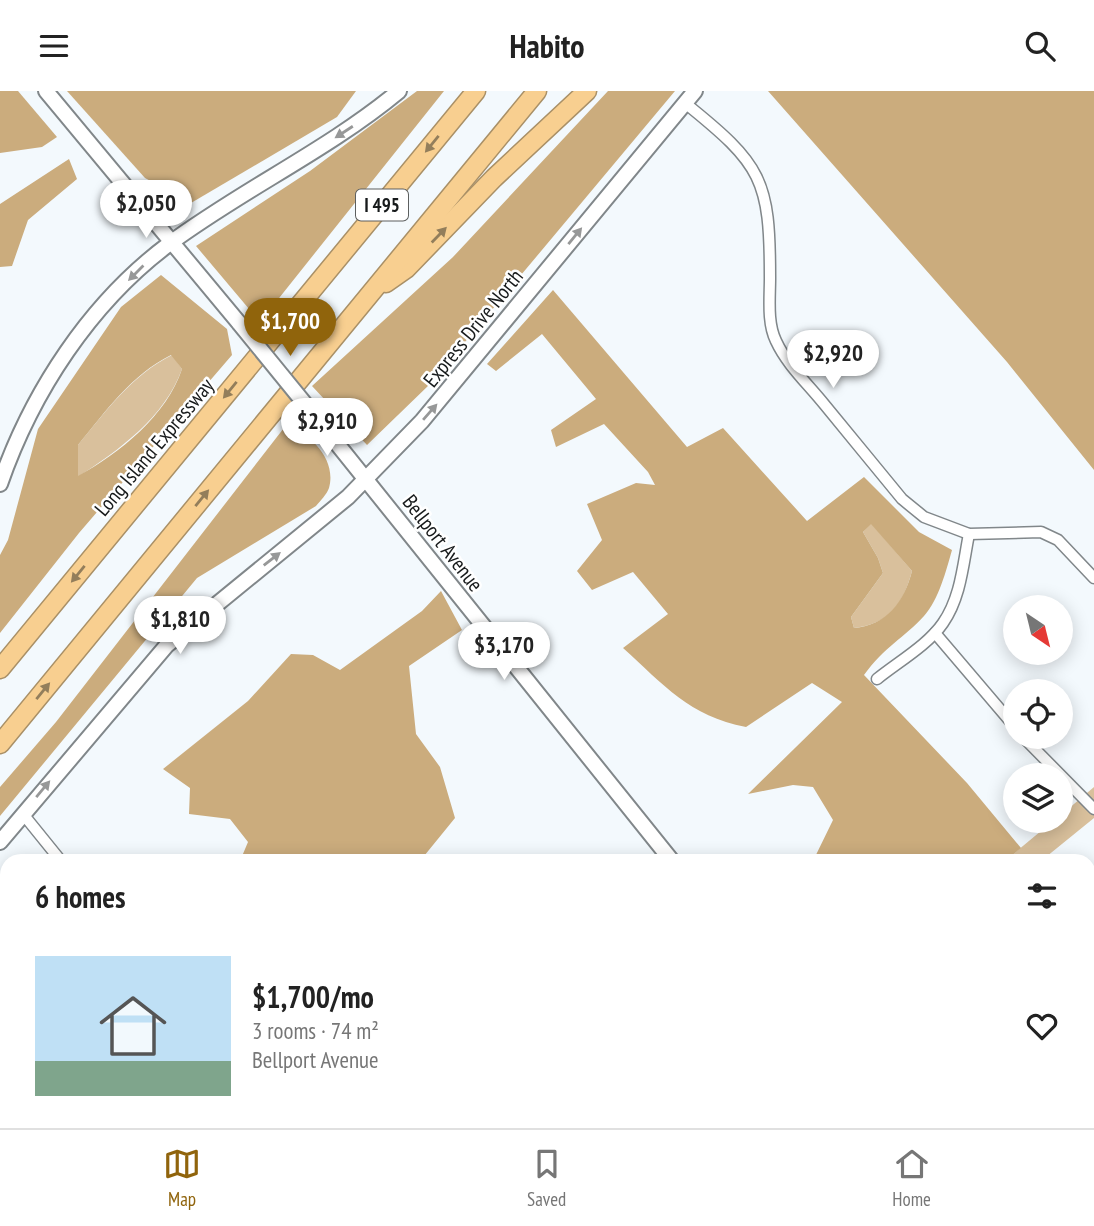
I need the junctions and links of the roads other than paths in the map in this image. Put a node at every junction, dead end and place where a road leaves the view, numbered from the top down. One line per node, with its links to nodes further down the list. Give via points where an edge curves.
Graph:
1 (46, 91): 8 (main road, Bellport Avenue)
2 (399, 91): 8 (main road, one-way to 8)
3 (476, 91): 15 (highway, Long Island Expressway / I 495, one-way to 15)
4 (537, 91): 9 (highway, I 495)
5 (587, 91): 9 (highway, one-way to 5, via 406,269)
6 (695, 91): 7 (main road, Express Drive North)
7 (685, 103): 10 (main road, Express Drive North, one-way to 7, via 448,391); 12 (street, via 730,141 754,168 765,191 770,311 775,339 792,365 902,499 925,517)
8 (171, 243): 10 (main road, Bellport Avenue, bridge); 11 (main road, one-way to 11, via 114,295 65,355 29,416)
9 (369, 295): 18 (highway, I 495, one-way to 9)
10 (366, 479): 21 (main road, Express Drive North, one-way to 10, via 167,645); 24 (main road, Bellport Avenue)
11 (0, 484)
12 (969, 534): 13 (street, via 1041,532 1058,540); 14 (street, via 958,589 945,621)
13 (1094, 578)
14 (935, 632): 16 (street); 17 (street)
15 (0, 669)
16 (877, 679)
17 (1003, 713)
18 (0, 744)
19 (1035, 749): 20 (street)
20 (1094, 809)
21 (23, 814): 22 (main road, Express Drive North); 23 (street)
22 (0, 842)
23 (55, 854)
24 (666, 854)

